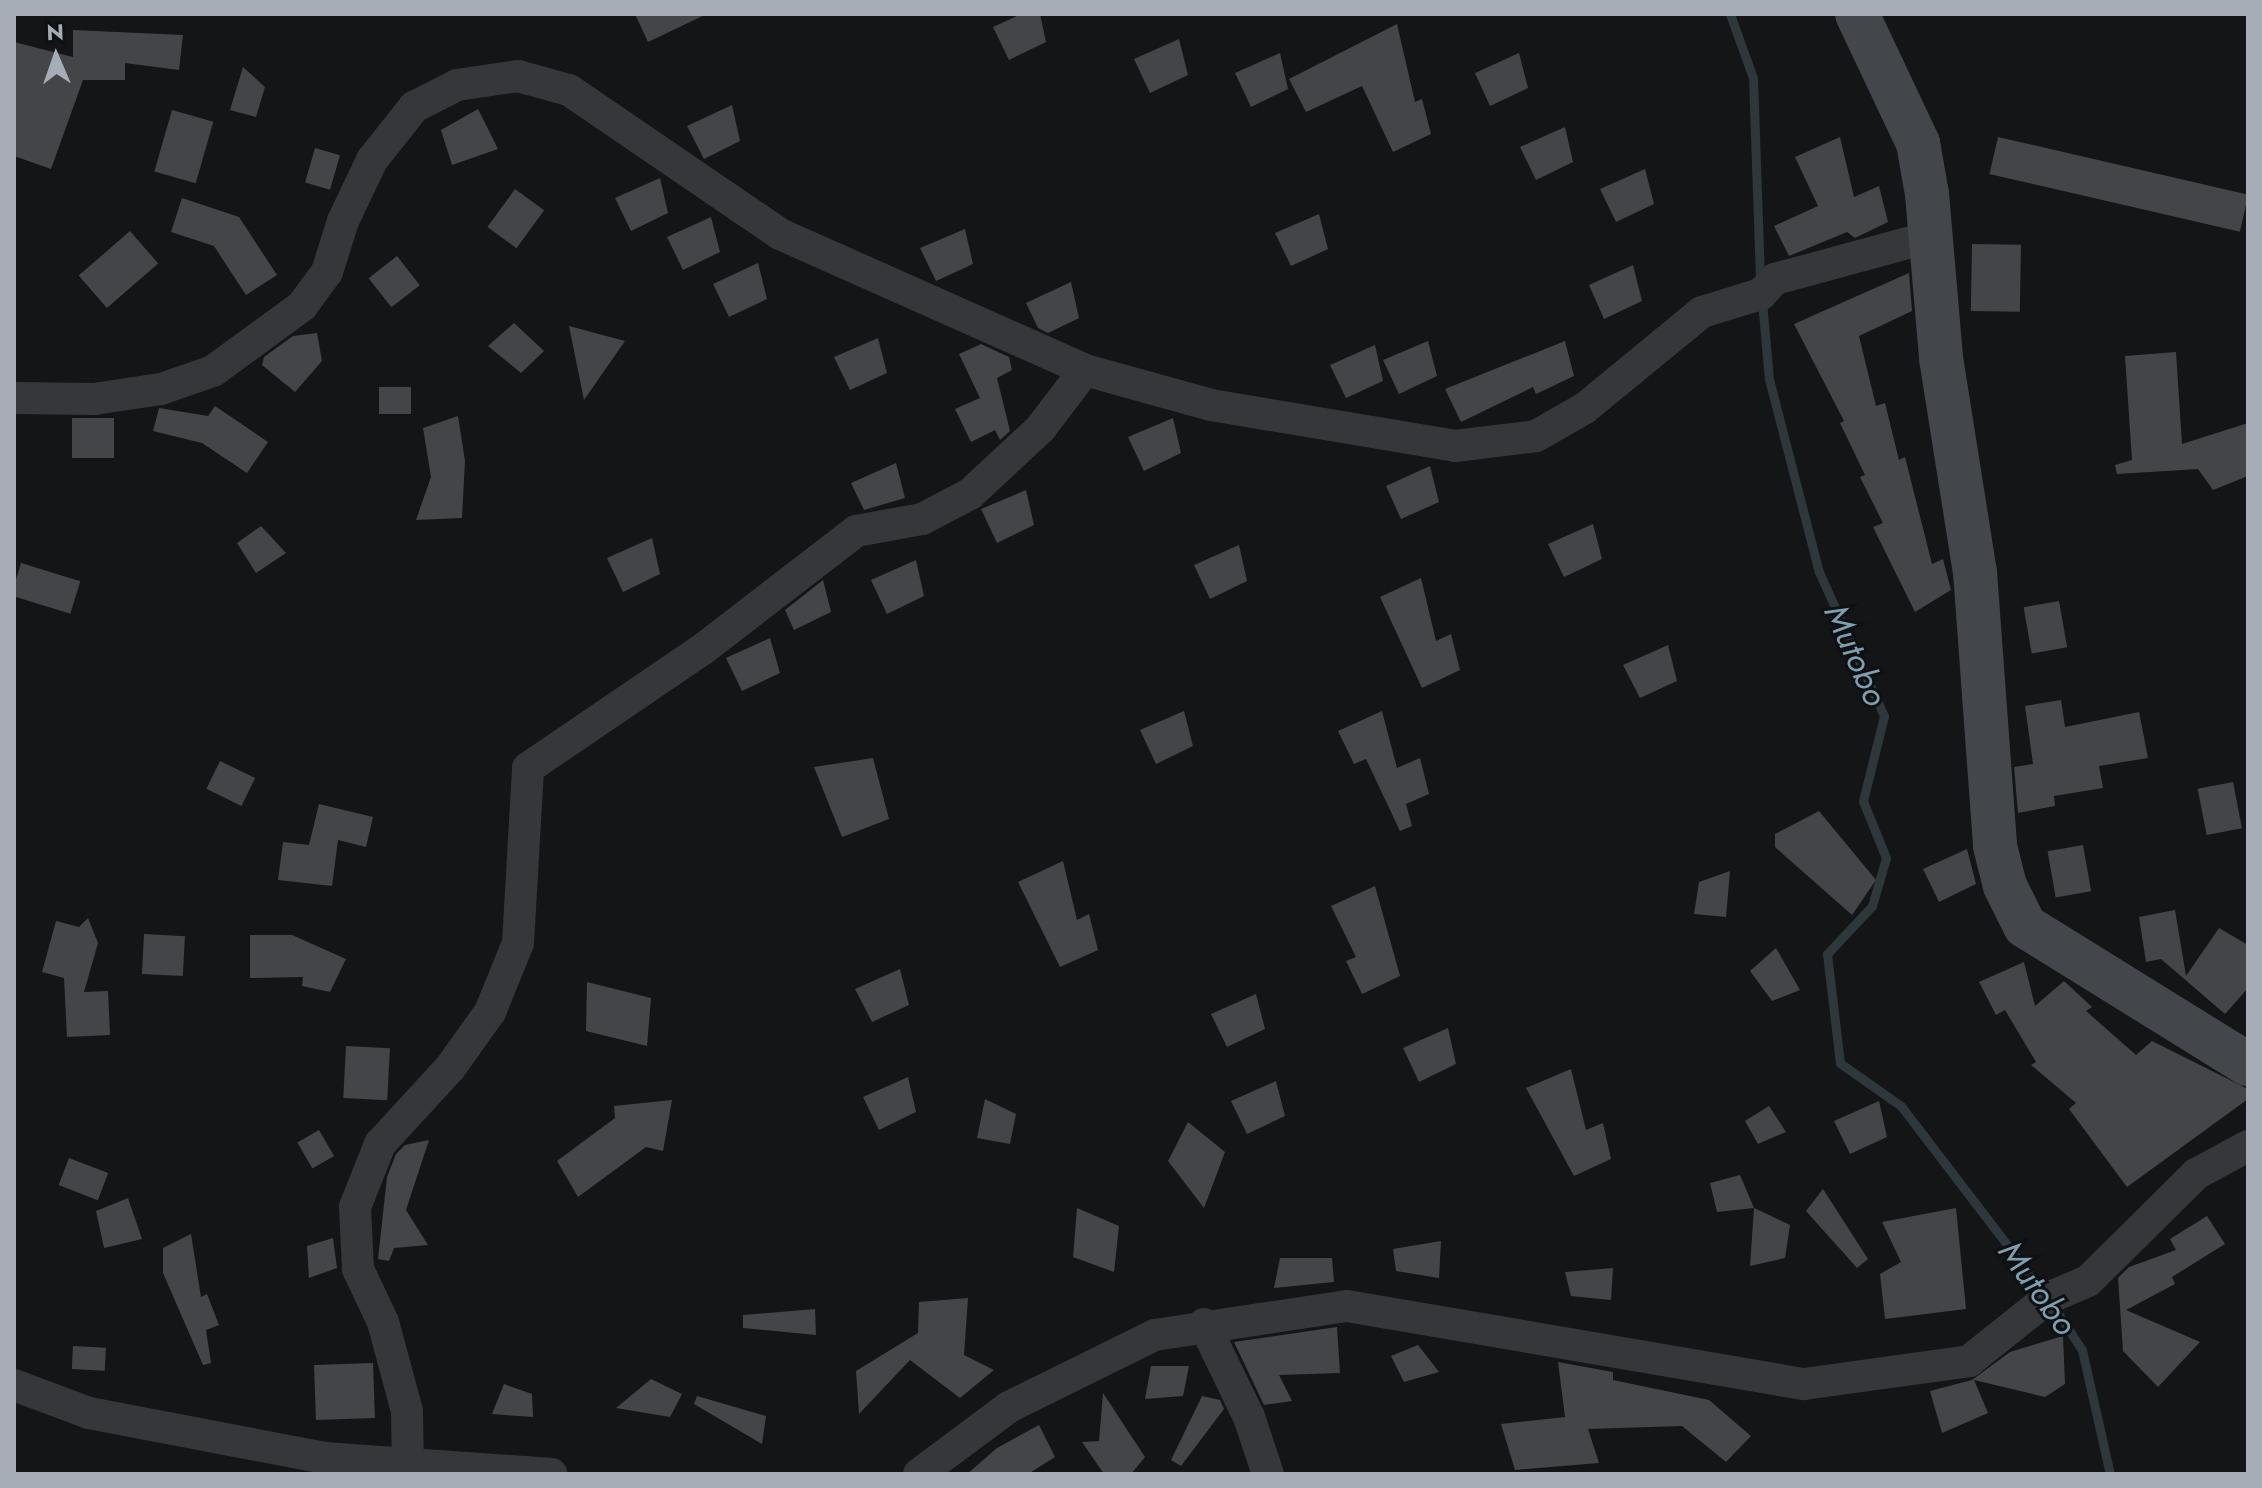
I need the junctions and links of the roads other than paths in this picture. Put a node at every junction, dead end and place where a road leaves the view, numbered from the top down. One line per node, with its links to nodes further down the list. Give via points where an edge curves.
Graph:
1 (1857, 14): 2 (main road, via 1918,143)
2 (1933, 236): 3 (street, via 1775,279 1761,294 1702,312 1585,408 1536,436 1455,446 1383,437 1211,405); 5 (main road, via 1941,358 1975,572 1989,799 2005,886 2025,926)
3 (1085, 370): 4 (street, via 780,234 569,90 518,76 457,85 414,107 372,160 343,221 327,272 302,306 213,371 161,389 107,397); 9 (street, via 1040,429 970,494 922,519 856,531 703,649 528,768 518,943 490,1012 450,1068 380,1144 355,1207 358,1269 383,1322 407,1411)
4 (14, 398)
5 (2248, 1064)
6 (2248, 1146): 7 (street, via 2196,1174 2088,1281 2048,1298 1969,1361 1804,1384 1347,1306)
7 (1204, 1324): 11 (street, via 1155,1335 1009,1407); 12 (street, via 1249,1417)
8 (14, 1385): 9 (street, via 89,1413)
9 (409, 1469): 10 (street)
10 (551, 1474)
11 (919, 1474)
12 (1268, 1474)

